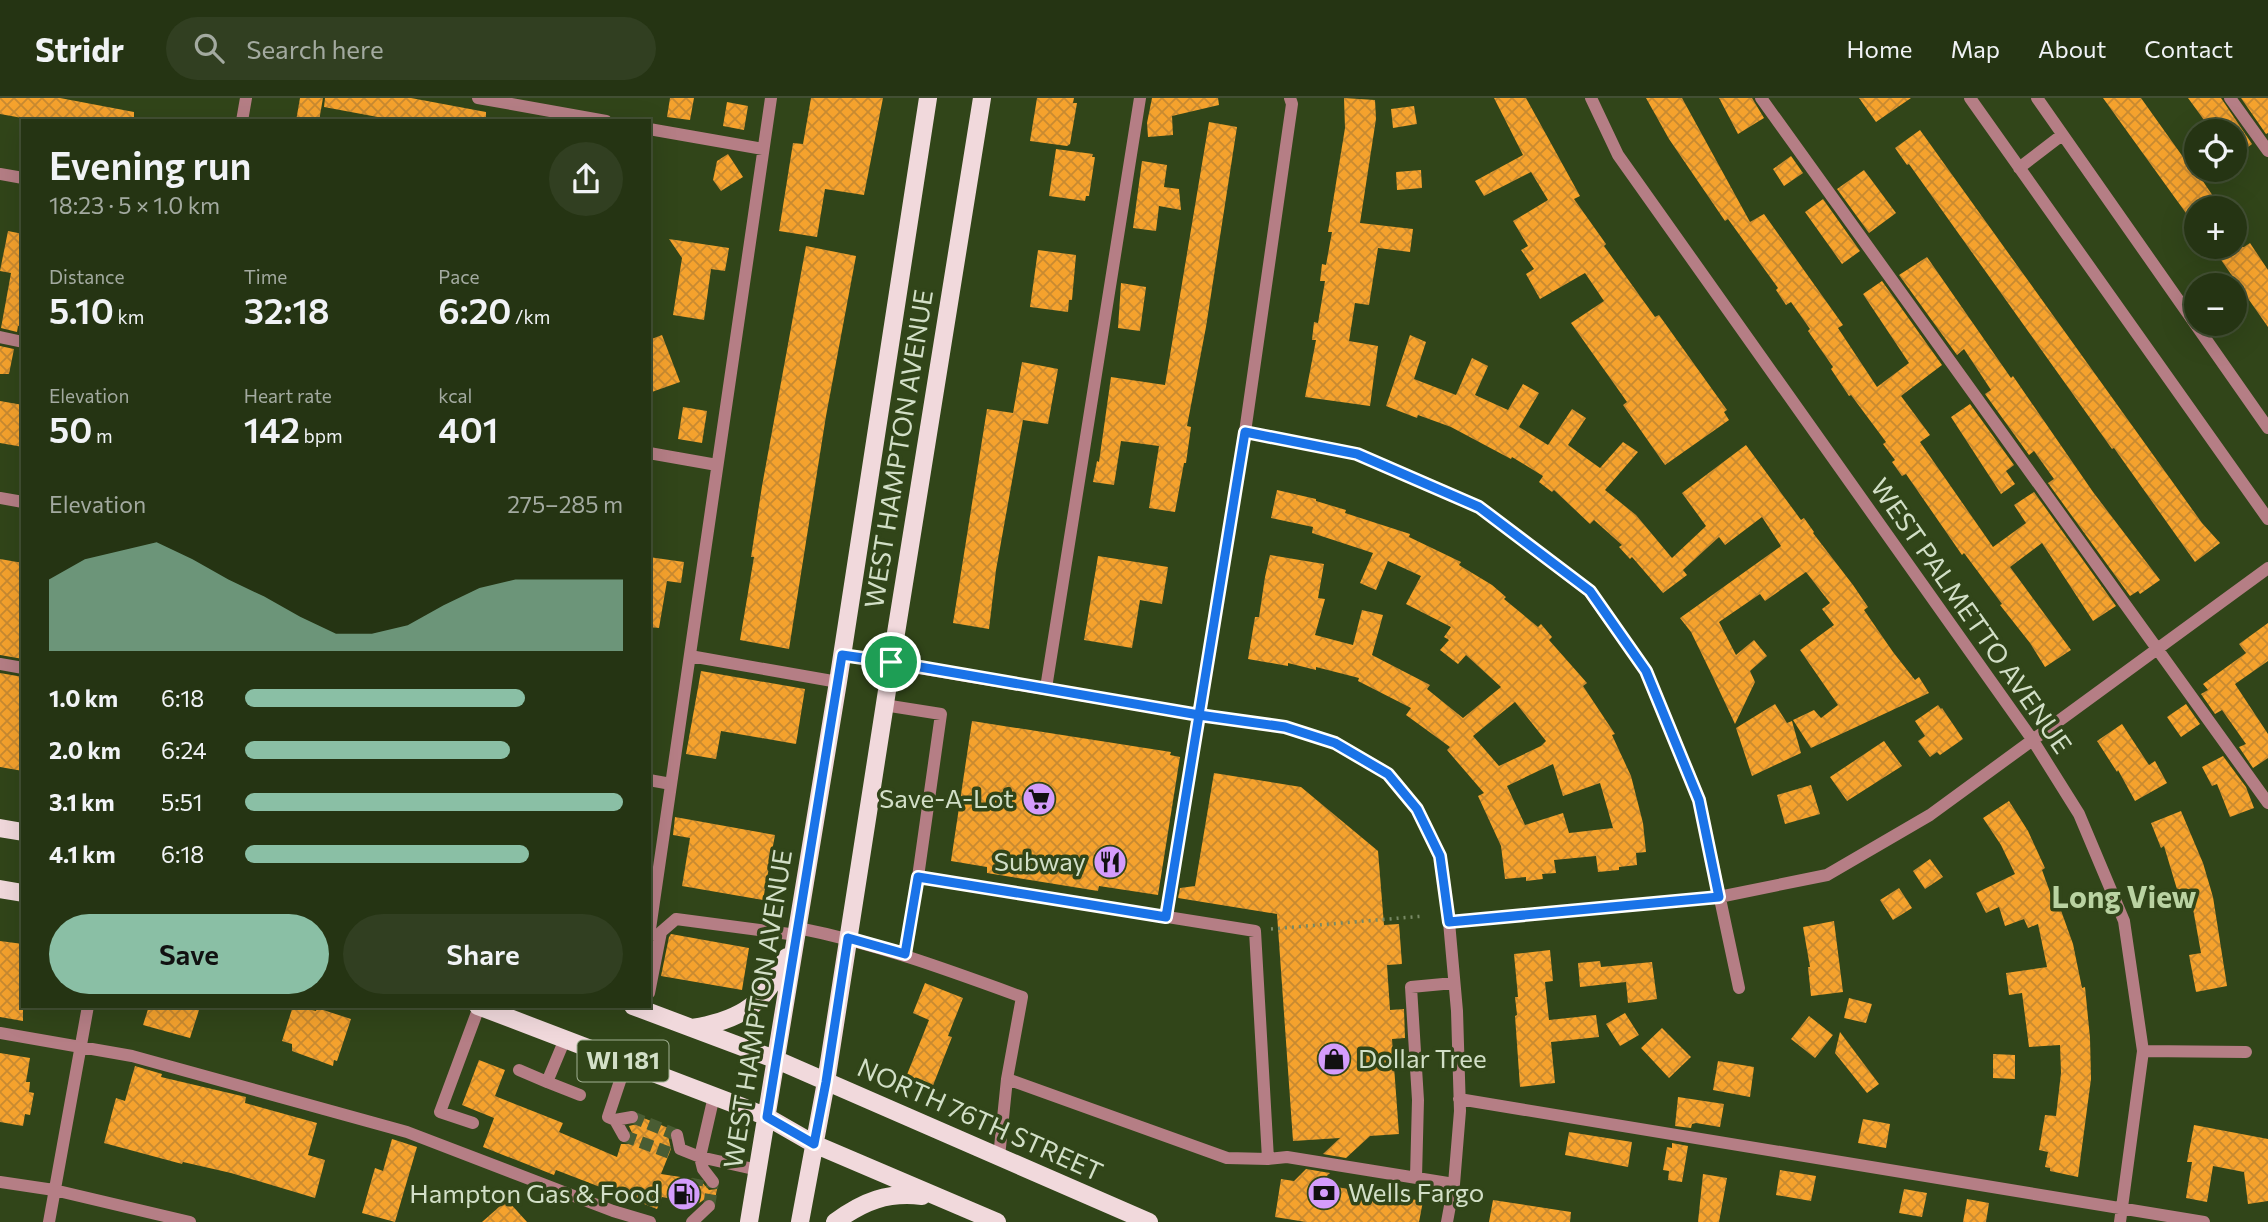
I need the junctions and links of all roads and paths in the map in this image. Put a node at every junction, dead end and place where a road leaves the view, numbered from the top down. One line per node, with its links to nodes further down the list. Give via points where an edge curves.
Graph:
1 (246, 98): 13 (street)
2 (478, 98): 14 (street)
3 (771, 98): 17 (street)
4 (928, 98): 33 (main road, WEST HAMPTON AVENUE)
5 (982, 98): 35 (main road, WEST HAMPTON AVENUE)
6 (1140, 98): 39 (street)
7 (1290, 98): 25 (street)
8 (1591, 98): 42 (street, WEST PALMETTO AVENUE, via 1618,155)
9 (1761, 98): 32 (street)
10 (1970, 98): 19 (street)
11 (2037, 98): 16 (street)
12 (2230, 98): 18 (street)
13 (242, 119)
14 (595, 119)
15 (651, 128): 17 (street)
16 (2062, 135): 19 (street); 24 (street)
17 (764, 149): 27 (street)
18 (2268, 151)
19 (2019, 168): 30 (street)
20 (0, 174): 21 (street)
21 (21, 178)
22 (0, 337): 23 (street)
23 (21, 342)
24 (2268, 428)
25 (1245, 432): 41 (street); 51 (street, via 1357,454 1479,507 1590,591 1646,671 1699,800)
26 (651, 453): 27 (street)
27 (718, 465): 34 (street)
28 (0, 498): 29 (street)
29 (21, 502)
30 (2268, 519)
31 (2268, 568): 32 (street)
32 (2158, 648): 42 (street); 45 (street)
33 (842, 655): 35 (street); 38 (main road, WEST HAMPTON AVENUE)
34 (690, 656): 38 (street); 44 (street)
35 (891, 662): 39 (street); 40 (main road, WEST HAMPTON AVENUE)
36 (0, 664): 37 (street)
37 (21, 668)
38 (838, 682): 57 (main road, WEST HAMPTON AVENUE)
39 (1046, 688): 41 (street)
40 (884, 705): 48 (street, via 941,714); 58 (main road, WEST HAMPTON AVENUE)
41 (1199, 715): 53 (street); 55 (street, via 1285,727 1335,743 1388,774 1417,809 1440,856)
42 (2032, 739): 51 (street, via 1930,815 1827,875); 72 (street, WEST PALMETTO AVENUE, via 2078,814 2124,921)
43 (651, 780): 44 (street)
44 (671, 783): 54 (street)
45 (2268, 803)
46 (0, 828): 47 (main road)
47 (21, 832)
48 (918, 877): 53 (street); 59 (street)
49 (0, 889): 50 (main road)
50 (21, 893)
51 (1719, 897): 55 (street); 62 (street)
52 (1424, 916): 56 (path)
53 (1166, 917): 56 (street)
54 (651, 922)
55 (1449, 922): 61 (street)
56 (1255, 931): 91 (street)
57 (797, 933): 58 (street); 60 (street, via 676,919 661,932); 68 (main road, via 780,972 760,1000 716,1023); 74 (main road, WEST HAMPTON AVENUE)
58 (848, 938): 59 (street); 79 (main road, WEST HAMPTON AVENUE)
59 (905, 954): 77 (street, via 1022,997)
60 (651, 970)
61 (1454, 983): 82 (street); 94 (street, via 1410,987 1418,1100)
62 (1739, 988)
63 (88, 1008): 71 (street)
64 (479, 1008): 86 (street, via 440,1112)
65 (485, 1008): 67 (main road, WI 181)
66 (648, 1008): 68 (main road, NORTH 76TH STREET / WI 181)
67 (503, 1011): 70 (main road, WI 181)
68 (691, 1028): 74 (main road, NORTH 76TH STREET / WI 181)
69 (0, 1033): 71 (street)
70 (565, 1039): 75 (main road, WI 181); 78 (street)
71 (81, 1046): 98 (street); 104 (street, via 179,1068 407,1132)
72 (2143, 1051): 73 (street); 103 (street, WEST PALMETTO AVENUE)
73 (2246, 1052)
74 (777, 1059): 79 (main road, NORTH 76TH STREET / WI 181); 84 (main road, WEST HAMPTON AVENUE)
75 (626, 1063): 81 (main road, WI 181); 85 (street, via 608,1117)
76 (519, 1070): 78 (street)
77 (1007, 1079): 90 (street); 91 (street, via 1227,1158)
78 (547, 1082): 80 (street)
79 (826, 1082): 89 (main road, WEST HAMPTON AVENUE); 90 (main road, NORTH 76TH STREET / WI 181)
80 (580, 1095)
81 (714, 1096): 84 (main road, WI 181); 92 (street)
82 (1460, 1099): 97 (street); 103 (street)
83 (632, 1117): 85 (street)
84 (767, 1117): 89 (main road, WI 181); 93 (main road, WEST HAMPTON AVENUE)
85 (615, 1120): 88 (street)
86 (473, 1123)
87 (677, 1135): 92 (street, via 675,1151)
88 (624, 1136)
89 (814, 1144): 99 (main road, WI 181); 110 (main road, WEST HAMPTON AVENUE)
90 (999, 1157): 113 (main road, NORTH 76TH STREET / WI 181)
91 (1268, 1159): 94 (street, via 1287,1157)
92 (700, 1168): 93 (street); 96 (street)
93 (758, 1170): 109 (main road, WEST HAMPTON AVENUE)
94 (1416, 1177): 97 (street)
95 (0, 1182): 98 (street)
96 (713, 1182)
97 (1454, 1184): 114 (street)
98 (54, 1190): 106 (street); 107 (street)
99 (946, 1200): 102 (main road, WI 181); 111 (main road, via 901,1193 883,1196)
100 (694, 1203): 105 (street)
101 (709, 1206): 105 (street)
102 (964, 1215): 112 (main road, WI 181)
103 (2121, 1215): 115 (street)
104 (612, 1217): 108 (street)
105 (692, 1221)
106 (49, 1222)
107 (190, 1222)
108 (648, 1222)
109 (749, 1222)
110 (800, 1222)
111 (835, 1222)
112 (997, 1222)
113 (1149, 1222)
114 (1447, 1222)
115 (2204, 1222)

